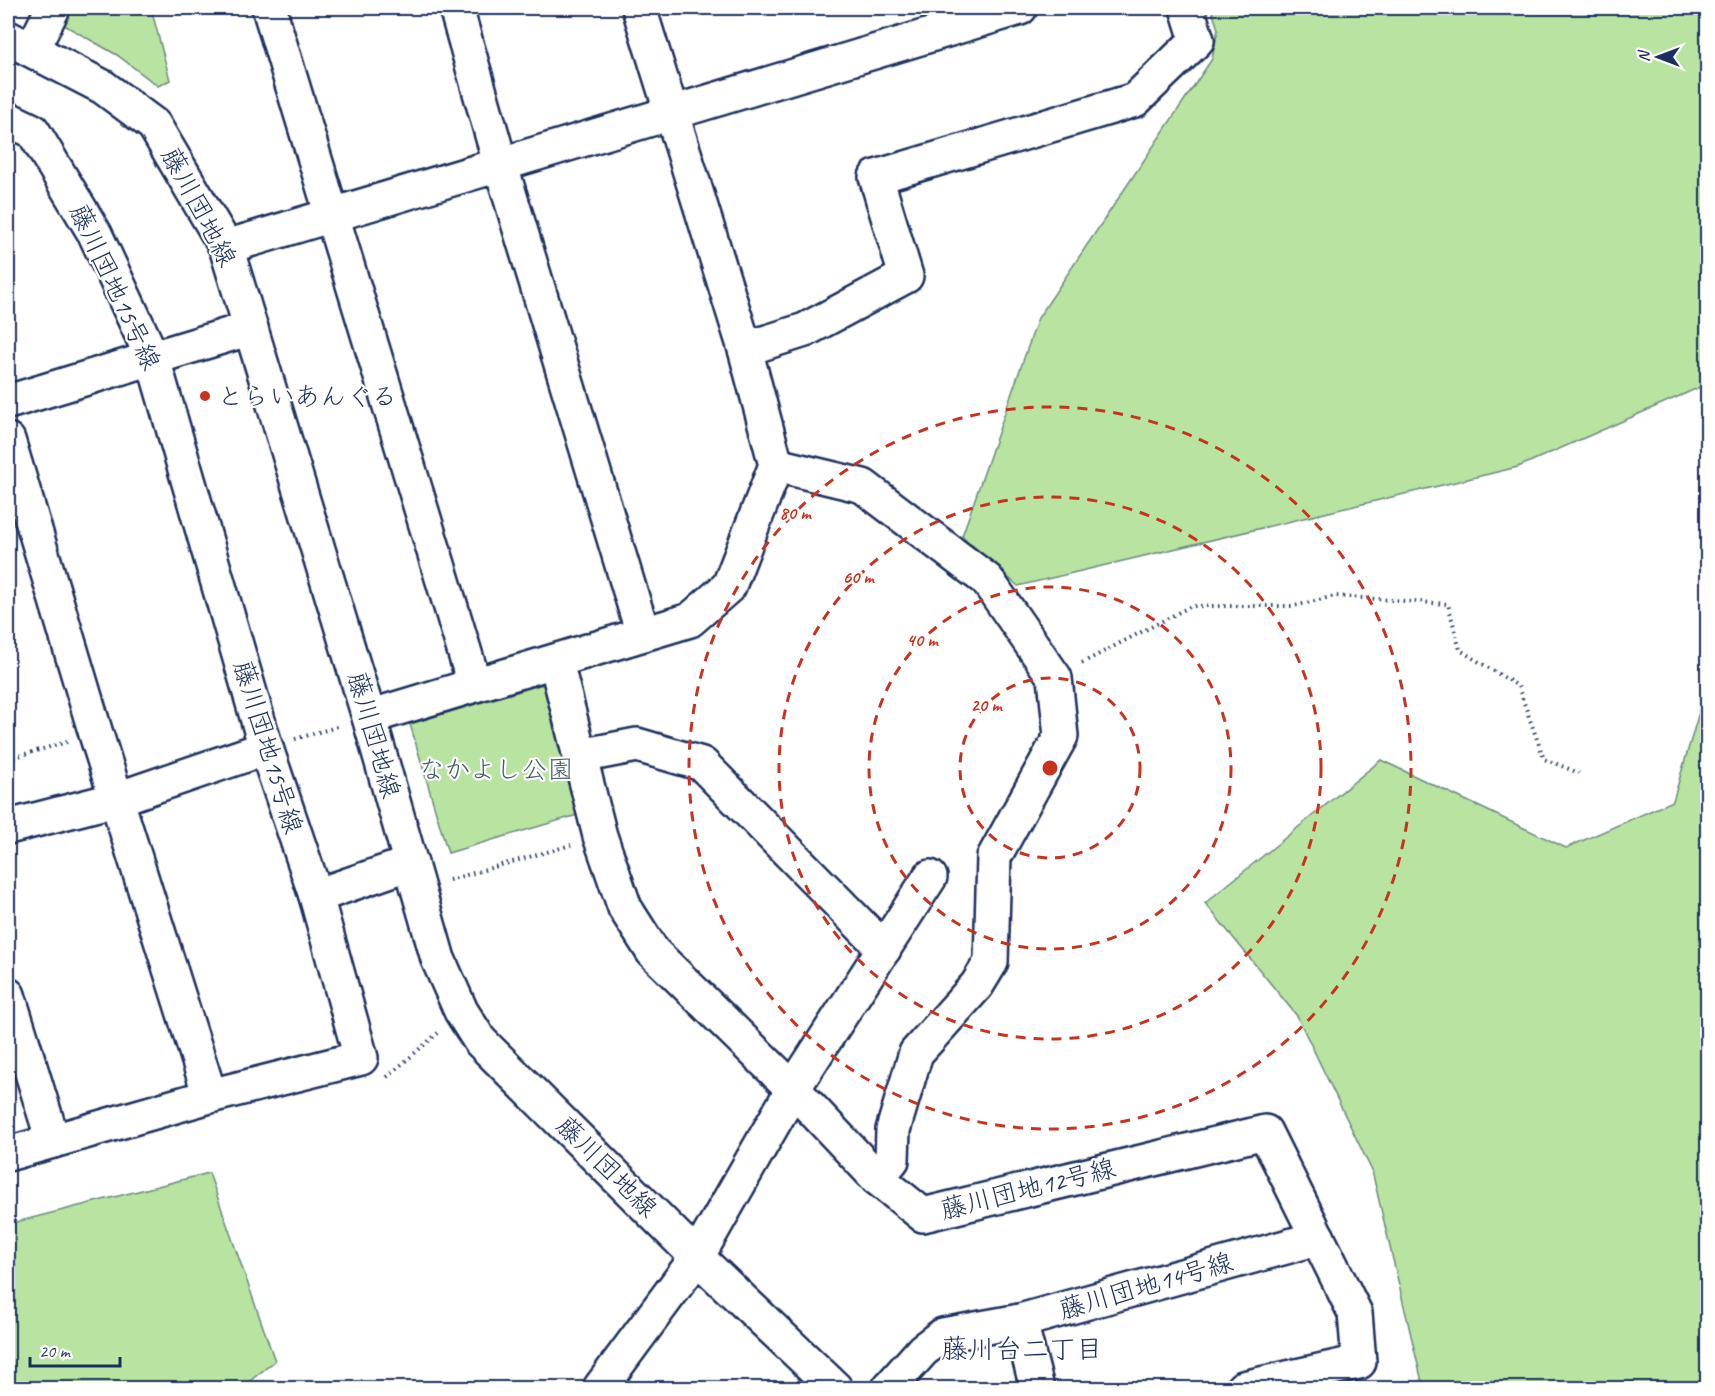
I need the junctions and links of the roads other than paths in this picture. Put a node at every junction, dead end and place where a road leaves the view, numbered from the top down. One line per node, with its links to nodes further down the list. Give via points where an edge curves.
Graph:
1 (53, 8): 7 (street)
2 (269, 8): 11 (street)
3 (456, 8): 10 (street)
4 (639, 8): 8 (street)
5 (1020, 8): 8 (street)
6 (1187, 8): 14 (street, via 1197,40 1135,100 876,177 906,276 805,330)
7 (20, 44): 12 (street, 藤川団地線, via 103,87 154,125)
8 (671, 114): 10 (street); 14 (street)
9 (8, 118): 15 (street, 藤川団地15号線, via 33,131 95,234)
10 (500, 164): 11 (street); 19 (street)
11 (333, 214): 12 (street); 21 (street)
12 (226, 247): 13 (street, 藤川団地線)
13 (251, 328): 15 (street); 22 (street, 藤川団地線)
14 (745, 349): 18 (street)
15 (153, 358): 16 (street); 23 (street, 藤川団地15号線)
16 (8, 402)
17 (8, 440): 25 (street)
18 (776, 465): 19 (street, via 729,586 690,620); 36 (street, via 863,486 987,580 1055,678 1061,736 994,857 991,962 977,985 916,1053 893,1130 892,1160)
19 (643, 634): 20 (street)
20 (556, 662): 21 (street); 24 (street, 藤川団地12号線)
21 (474, 683): 22 (street)
22 (369, 717): 27 (street, 藤川団地線)
23 (266, 748): 25 (street); 29 (street, 藤川団地15号線)
24 (580, 756): 30 (street, via 638,745 702,764); 32 (street, 藤川団地12号線, via 600,836 625,908 653,952)
25 (117, 799): 26 (street); 33 (street)
26 (8, 827)
27 (415, 876): 29 (street); 38 (street, 藤川団地線, via 438,959 461,1011 480,1041)
28 (930, 877): 30 (street)
29 (316, 896): 33 (street, 藤川団地15号線, via 361,1058)
30 (884, 949): 32 (street)
31 (8, 994): 34 (street)
32 (793, 1089): 36 (street, 藤川団地12号線); 38 (street)
33 (210, 1096): 34 (street)
34 (53, 1141): 35 (street)
35 (8, 1154)
36 (877, 1178): 37 (street, 藤川団地12号線, via 923,1215 1265,1132)
37 (1318, 1238): 39 (street, 藤川団地14号線); 44 (street, 藤川団地12号線, via 1355,1313 1359,1362)
38 (697, 1257): 40 (street); 41 (street, 藤川団地線)
39 (1020, 1321): 42 (street, 藤川団地14号線, via 943,1335 923,1350); 43 (street)
40 (600, 1389)
41 (835, 1389)
42 (889, 1389)
43 (1037, 1389)
44 (1243, 1389)

